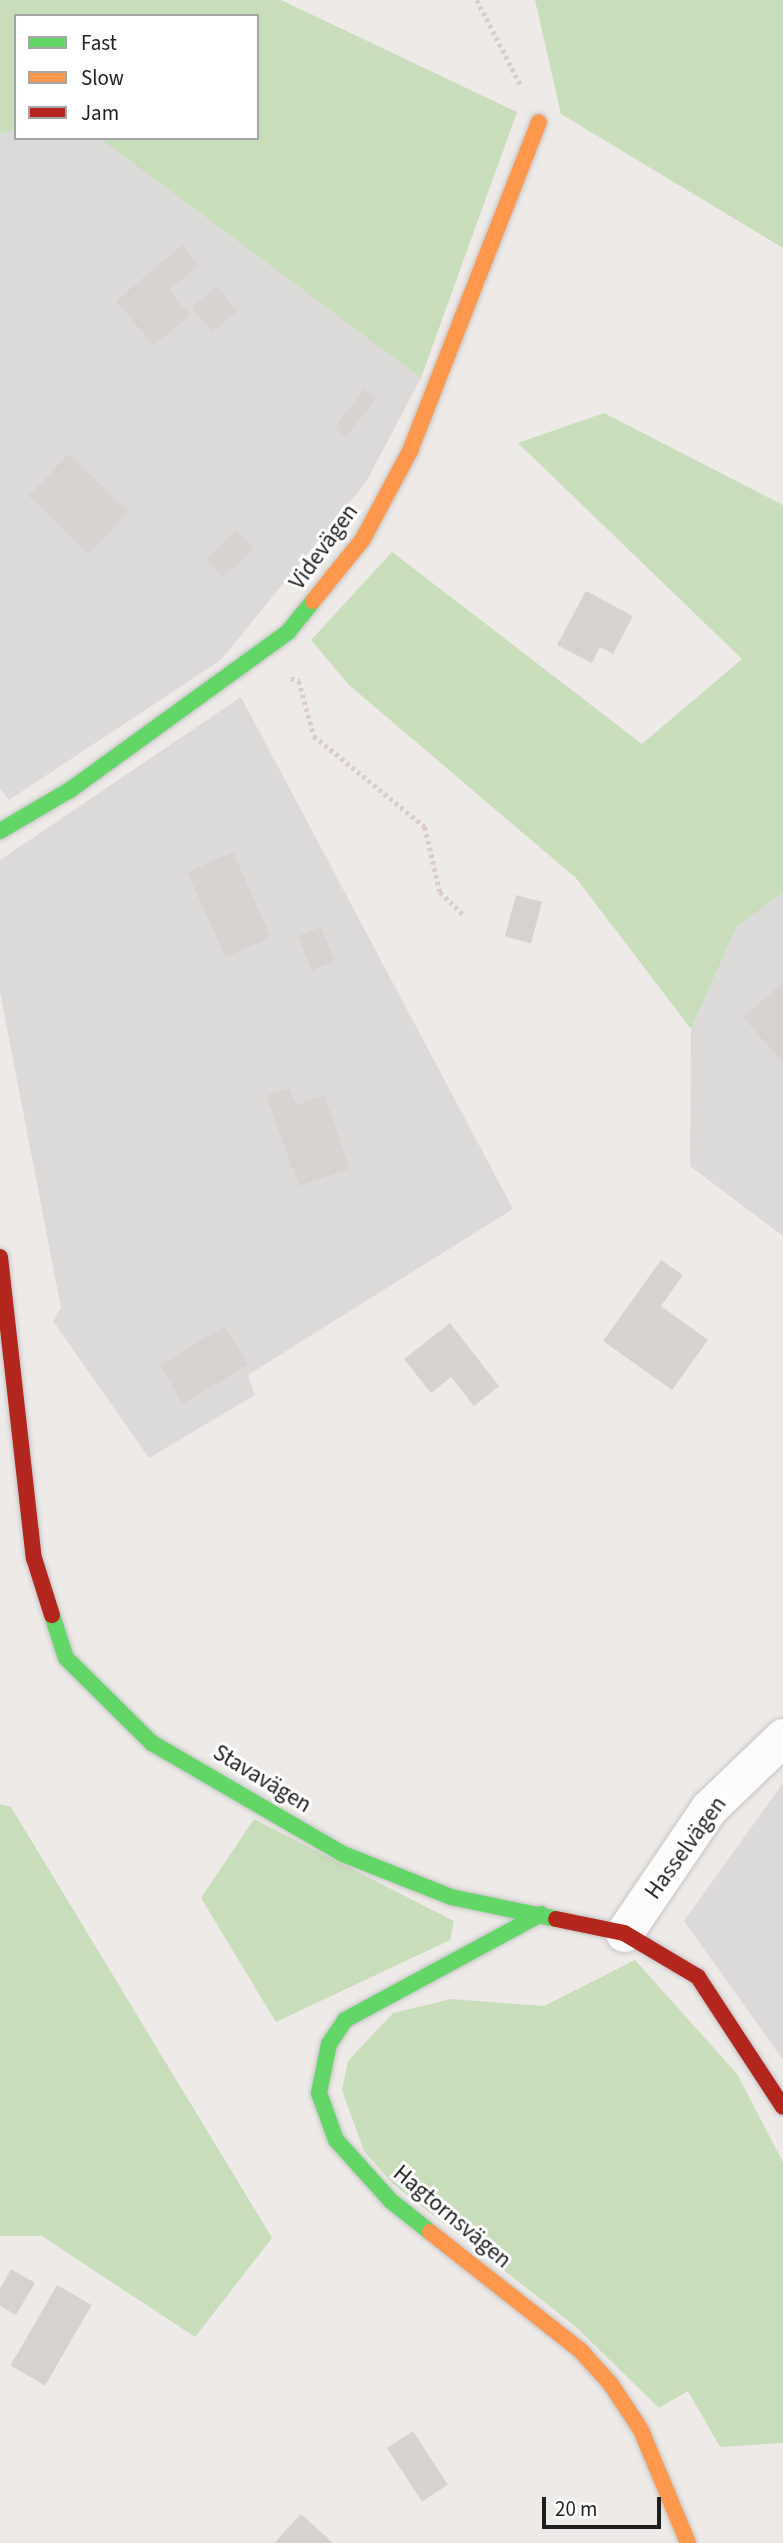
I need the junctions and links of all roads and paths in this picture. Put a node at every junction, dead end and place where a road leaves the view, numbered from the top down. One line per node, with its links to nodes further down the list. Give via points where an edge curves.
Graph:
1 (477, 0): 2 (path)
2 (539, 122): 3 (street, Videvägen, via 410,450 363,538 288,632)
3 (248, 662): 4 (street, Videvägen, via 70,790); 5 (path, via 299,681 314,736 425,827 440,892)
4 (0, 831)
5 (465, 916)
6 (0, 1257): 8 (street, Stavavägen, via 34,1558 66,1658 152,1743 343,1854 451,1897)
7 (783, 1737): 9 (street, Hasselvägen, via 709,1808)
8 (541, 1914): 9 (street, Stavavägen); 11 (street, Hagtornsvägen, via 345,2020 329,2044 319,2093 337,2140 391,2202 580,2350 610,2383 646,2441)
9 (624, 1933): 10 (street, Stavavägen, via 698,1977)
10 (783, 2107)
11 (688, 2543)

